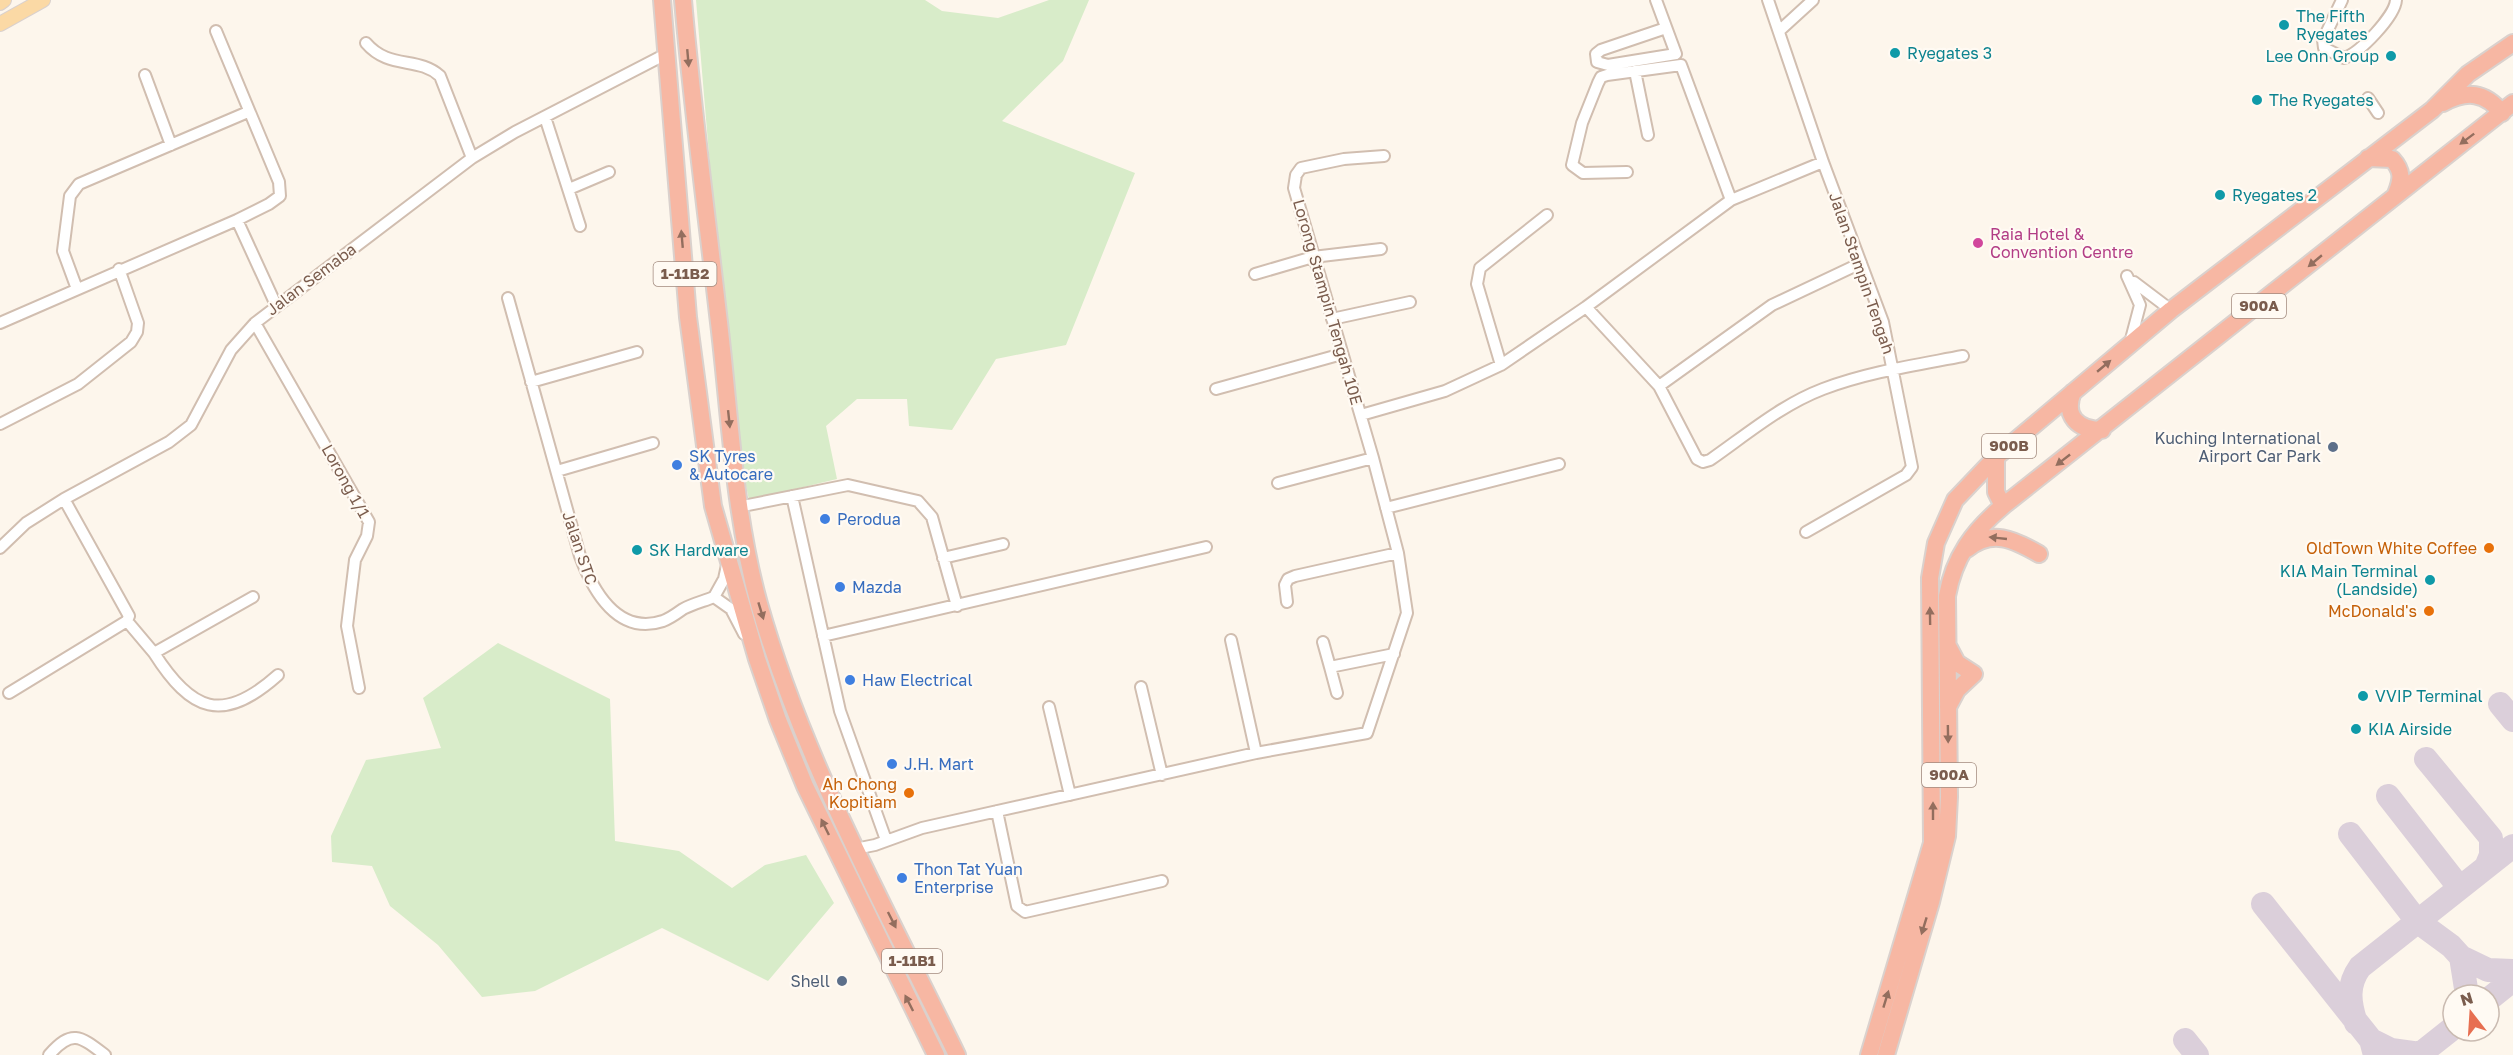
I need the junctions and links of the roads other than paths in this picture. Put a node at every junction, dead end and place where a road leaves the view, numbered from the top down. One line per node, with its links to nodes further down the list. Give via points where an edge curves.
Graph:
1 (4, 0): 10 (main road)
2 (43, 0): 11 (main road)
3 (662, 0): 17 (highway, 1-11B2)
4 (682, 0): 51 (highway, 1-11B1, one-way to 51)
5 (1656, 0): 12 (street)
6 (1768, 0): 14 (street, Jalan Stampin Tengah)
7 (1813, 0): 14 (street)
8 (2342, 0): 9 (street, via 2323,40 2324,48 2344,58 2354,55 2394,11)
9 (2396, 0)
10 (0, 3)
11 (0, 24)
12 (1666, 28): 12 (street, via 1601,50 1596,54 1597,62 1608,65 1676,54)
13 (216, 31): 23 (street)
14 (1779, 32): 31 (street, Jalan Stampin Tengah)
15 (366, 43): 29 (street, via 392,61 429,67 440,76)
16 (2513, 43): 22 (highway, 900B, via 2468,74)
17 (666, 54): 25 (street, Jalan Semaba); 52 (highway, 1-11B2, one-way to 17)
18 (1635, 71): 26 (street); 33 (street, via 1601,76 1571,160 1576,170 1584,173); 36 (street, via 1681,65)
19 (145, 75): 27 (street)
20 (2368, 98): 24 (street)
21 (2508, 108): 22 (highway, via 2475,94 2450,99); 35 (highway, 900A, one-way to 35)
22 (2432, 110): 30 (highway, 900B)
23 (248, 112): 27 (street); 38 (street, via 281,192 269,204)
24 (2378, 113)
25 (545, 117): 29 (street, Jalan Semaba); 34 (street)
26 (1648, 135)
27 (171, 145): 45 (street, via 74,189 63,251)
28 (1384, 156): 41 (street, Lorong Stampin Tengah 10E, via 1301,168 1296,175 1294,188)
29 (472, 158): 48 (street, Jalan Semaba)
30 (2368, 158): 35 (highway, via 2392,159 2399,166); 50 (highway, 900B)
31 (1822, 162): 36 (street); 42 (street, Jalan Stampin Tengah)
32 (609, 172): 34 (street)
33 (1627, 172)
34 (569, 189): 39 (street)
35 (2396, 194): 68 (highway, 900A, one-way to 68)
36 (1731, 200): 49 (street)
37 (1547, 215): 60 (street, via 1480,268 1478,284)
38 (237, 220): 43 (street); 48 (street)
39 (580, 226)
40 (1381, 249): 41 (street)
41 (1313, 256): 44 (street); 53 (street, Lorong Stampin Tengah 10E)
42 (1861, 262): 61 (street, Jalan Stampin Tengah); 63 (street, via 1772,304)
43 (119, 269): 45 (street); 67 (street, via 138,323 131,342 78,384)
44 (1255, 274)
45 (77, 289): 54 (street)
46 (508, 298): 62 (street, Jalan STC)
47 (1410, 302): 53 (street)
48 (276, 305): 55 (street, Jalan Semaba)
49 (1586, 307): 60 (street); 63 (street)
50 (2171, 310): 56 (highway, 900B); 56 (street, via 2127,276 2140,305)
51 (718, 314): 52 (highway, via 720,371 711,383 701,374); 78 (highway, 1-11B1, one-way to 78)
52 (688, 316): 82 (highway, 1-11B2, via 709,483)
53 (1332, 319): 58 (street, Lorong Stampin Tengah 10E)
54 (0, 323)
55 (255, 323): 76 (street, Jalan Semaba, via 231,350 191,425 169,442); 104 (street, Lorong 1/1, via 369,522 355,560 347,626)
56 (2129, 345): 65 (highway, 900B, one-way to 56)
57 (636, 352): 62 (street)
58 (1342, 354): 64 (street); 66 (street, Lorong Stampin Tengah 10E)
59 (1962, 356): 61 (street)
60 (1501, 365): 66 (street, via 1445,391)
61 (1894, 369): 63 (street, via 1822,389 1784,408 1710,460 1696,459); 80 (street, Jalan Stampin Tengah, via 1911,467 1906,474)
62 (531, 382): 73 (street, Jalan STC)
63 (1659, 386)
64 (1216, 389)
65 (2073, 392): 68 (highway, via 2069,402 2074,421 2082,427); 70 (highway, 900B)
66 (1361, 415): 71 (street, Lorong Stampin Tengah 10E)
67 (0, 424)
68 (2102, 430): 77 (highway, 900A, one-way to 77)
69 (653, 443): 73 (street)
70 (1996, 457): 77 (highway, via 1996,492); 122 (highway, 900B, one-way to 70, via 1932,843 1931,560 1955,500)
71 (1373, 458): 74 (street); 79 (street, Lorong Stampin Tengah 10E)
72 (1559, 464): 79 (street)
73 (556, 471): 90 (street, Jalan STC, via 589,580 600,598 618,615 637,623 655,623)
74 (1278, 483)
75 (792, 496): 78 (street); 88 (street, via 848,485 918,501 932,517); 94 (street)
76 (64, 499): 84 (street, Jalan Semaba, via 26,523); 93 (street, via 129,616)
77 (2003, 506): 87 (highway, 900A, via 1982,524)
78 (738, 507): 115 (highway, 1-11B1, one-way to 115, via 759,605 793,707)
79 (1386, 508): 85 (street, Lorong Stampin Tengah 10E)
80 (1806, 532)
81 (1003, 543): 88 (street)
82 (724, 546): 90 (street, via 727,566); 100 (highway, 1-11B2)
83 (1206, 547): 92 (street)
84 (0, 548)
85 (1398, 553): 91 (street, via 1288,579); 99 (street, Lorong Stampin Tengah 10E, via 1407,618)
86 (2039, 554): 87 (highway, one-way to 87, via 2012,540 1990,536)
87 (1959, 555): 97 (highway, 900A, via 1947,596)
88 (943, 558): 92 (street)
89 (253, 597): 98 (street)
90 (714, 597): 100 (street, via 731,609)
91 (1287, 602)
92 (957, 606): 94 (street)
93 (127, 621): 98 (street); 105 (street)
94 (823, 636): 113 (street, via 840,711)
95 (1232, 640): 109 (street)
96 (1323, 642): 101 (street)
97 (1946, 642): 108 (highway, 900A); 108 (highway, via 1957,663 1974,674 1957,690)
98 (154, 652): 102 (street, via 173,683 204,704 238,702 257,693)
99 (1394, 654): 101 (street); 109 (street, Lorong Stampin Tengah 10E, via 1367,733)
100 (757, 659): 118 (highway, 1-11B2, one-way to 100, via 806,786)
101 (1330, 668): 106 (street)
102 (278, 675)
103 (1140, 687): 110 (street)
104 (359, 688)
105 (9, 693)
106 (1338, 693)
107 (1049, 707): 111 (street)
108 (1947, 708): 123 (highway, 900A, one-way to 123, via 1947,836)
109 (1256, 753): 110 (street)
110 (1162, 775): 111 (street)
111 (1070, 795): 112 (street)
112 (997, 811): 113 (street); 117 (street, via 1017,906 1025,912)
113 (886, 840): 114 (street)
114 (875, 845): 115 (street); 116 (street)
115 (855, 849): 116 (highway, 1-11B1)
116 (865, 868): 121 (highway, 1-11B1, one-way to 121)
117 (1162, 881)
118 (932, 1054)
119 (49, 1055): 120 (street, via 60,1042 75,1037)
120 (105, 1055)
121 (957, 1055)
122 (1869, 1055)
123 (1886, 1055)

